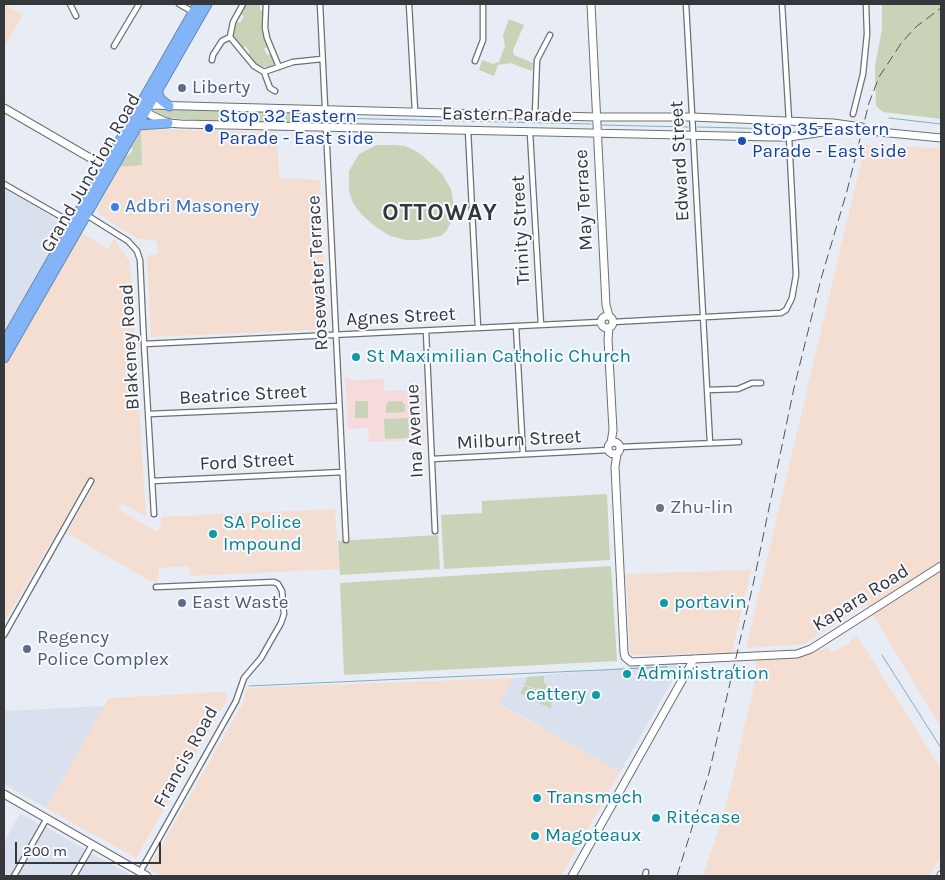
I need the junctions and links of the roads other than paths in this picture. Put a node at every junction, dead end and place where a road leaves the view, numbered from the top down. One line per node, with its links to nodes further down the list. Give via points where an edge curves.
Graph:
1 (70, 4): 15 (street)
2 (139, 4): 18 (street)
3 (179, 4): 14 (street)
4 (206, 4): 14 (highway, Grand Junction Road)
5 (243, 4): 17 (street, via 233,22)
6 (266, 4): 22 (street, via 267,38)
7 (320, 4): 19 (street, Rosewater Terrace)
8 (409, 4): 30 (street)
9 (483, 4): 21 (street, via 483,40)
10 (591, 4): 33 (main road, May Terrace)
11 (686, 4): 34 (street, Edward Street)
12 (782, 4): 35 (street)
13 (866, 4): 32 (street, via 863,74)
14 (197, 10): 24 (highway, Grand Junction Road); 27 (highway, Grand Junction Road)
15 (76, 16)
16 (550, 35): 31 (street, via 537,60)
17 (230, 37): 20 (street, via 222,41); 23 (street, via 254,66)
18 (114, 46)
19 (322, 59): 22 (street); 29 (street, Rosewater Terrace)
20 (212, 60)
21 (475, 61)
22 (279, 67): 23 (street)
23 (264, 72): 25 (street)
24 (157, 90): 26 (highway, via 160,99); 27 (highway, Grand Junction Road)
25 (275, 92)
26 (169, 106): 27 (main road, Eastern Parade); 29 (main road, Eastern Parade)
27 (144, 107): 37 (main road, Eastern Parade); 38 (highway, Grand Junction Road); 48 (highway, Grand Junction Road)
28 (4, 108): 48 (main road)
29 (325, 109): 30 (main road, Eastern Parade); 39 (street, Rosewater Terrace)
30 (415, 111): 31 (main road, Eastern Parade)
31 (535, 114): 33 (main road, Eastern Parade)
32 (853, 114)
33 (596, 117): 34 (main road, Eastern Parade); 44 (main road, May Terrace)
34 (692, 117): 35 (main road, Eastern Parade); 45 (street, Edward Street)
35 (789, 120): 36 (main road, Eastern Parade)
36 (807, 121): 41 (main road, via 823,126); 42 (main road, Eastern Parade, via 852,124)
37 (168, 123): 38 (highway); 39 (main road, Eastern Parade)
38 (137, 125): 50 (highway, Grand Junction Road)
39 (326, 128): 40 (main road, Eastern Parade); 59 (street, Rosewater Terrace)
40 (468, 130): 43 (main road, Eastern Parade); 57 (street)
41 (824, 131): 42 (main road, Eastern Parade); 46 (main road, Eastern Parade)
42 (879, 131): 47 (main road, Eastern Parade)
43 (530, 133): 44 (main road, Eastern Parade); 55 (street, Trinity Street)
44 (597, 133): 45 (main road, Eastern Parade); 54 (main road, May Terrace)
45 (693, 136): 46 (main road, Eastern Parade); 53 (street, Edward Street)
46 (789, 137): 53 (street, via 796,271 790,305 784,312)
47 (941, 138)
48 (104, 166): 50 (highway, Grand Junction Road)
49 (4, 184): 51 (street)
50 (82, 212): 51 (highway, Grand Junction Road); 61 (street, Blakeney Road, via 122,236 139,254)
51 (75, 225): 52 (highway, Grand Junction Road)
52 (34, 296): 60 (highway, Grand Junction Road); 62 (highway, Grand Junction Road)
53 (703, 317): 54 (street, Agnes Street); 64 (street, Edward Street)
54 (607, 322): 55 (street, Agnes Street); 69 (main road, May Terrace)
55 (542, 325): 56 (street, Agnes Street)
56 (516, 326): 57 (street, Agnes Street); 70 (street)
57 (478, 328): 58 (street, Agnes Street)
58 (426, 331): 59 (street, Agnes Street); 71 (street, Ina Avenue)
59 (336, 336): 61 (street, Agnes Street); 65 (street, Rosewater Terrace)
60 (4, 343)
61 (144, 344): 66 (street, Blakeney Road)
62 (4, 358)
63 (761, 382): 64 (street, via 738,389)
64 (707, 390): 68 (street, Edward Street)
65 (339, 406): 66 (street, Beatrice Street); 72 (street, Rosewater Terrace)
66 (149, 414): 74 (street, Blakeney Road)
67 (739, 442): 68 (street, Milburn Street)
68 (710, 444): 69 (street, Milburn Street)
69 (614, 448): 70 (street, Milburn Street); 81 (main road, May Terrace, via 625,657 633,662)
70 (523, 454): 71 (street, Milburn Street)
71 (432, 460): 76 (street, Ina Avenue)
72 (343, 472): 74 (street, Ford Street); 77 (street, Rosewater Terrace)
73 (92, 481): 80 (street)
74 (152, 482): 75 (street, Blakeney Road)
75 (154, 514)
76 (435, 530)
77 (346, 540)
78 (941, 566): 81 (main road, Kapara Road, via 797,654)
79 (156, 587): 85 (street, Francis Road, via 278,584 282,590 283,618 261,658 244,678 236,701)
80 (4, 635)
81 (694, 659): 89 (main road)
82 (4, 794): 83 (main road)
83 (46, 818): 84 (main road); 86 (street)
84 (92, 845): 85 (main road); 87 (street)
85 (139, 874): 88 (main road)
86 (14, 876)
87 (74, 876)
88 (147, 876)
89 (573, 876)

